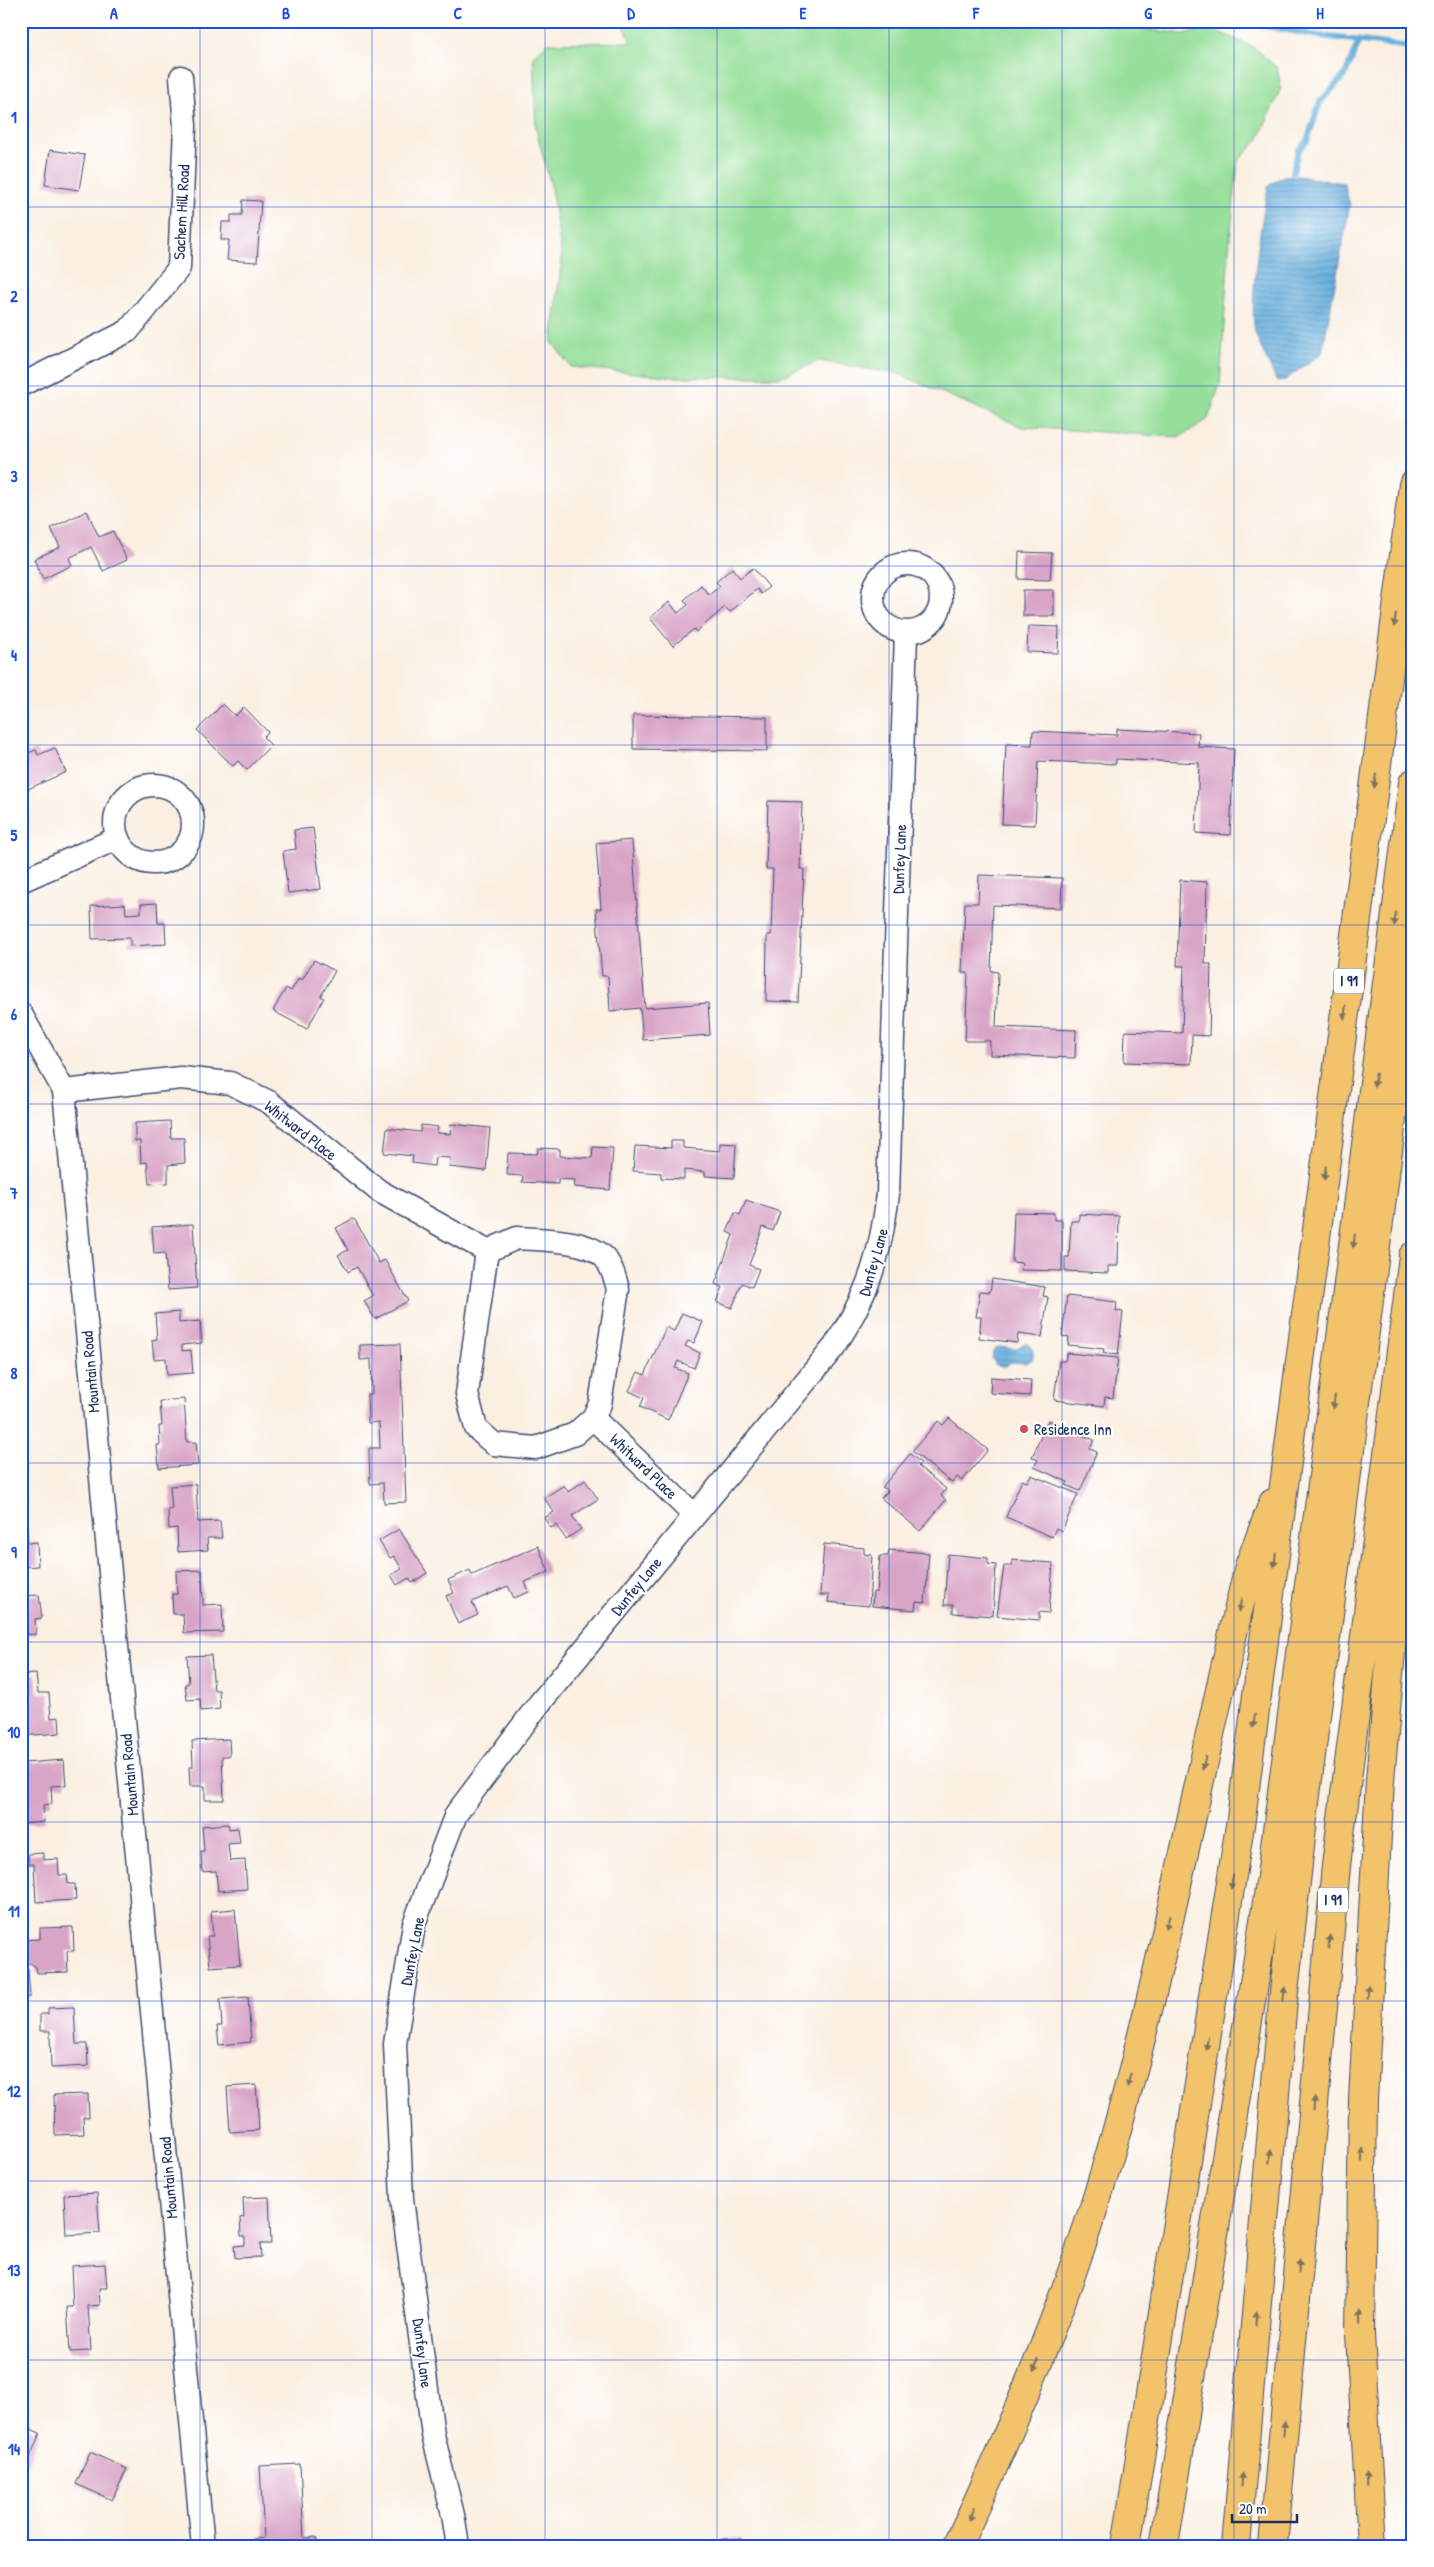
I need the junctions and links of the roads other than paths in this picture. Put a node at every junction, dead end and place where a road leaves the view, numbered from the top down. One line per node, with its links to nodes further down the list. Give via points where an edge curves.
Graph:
1 (181, 76): 2 (street, Sachem Hill Road, via 185,126 179,268 128,331)
2 (21, 385)
3 (1413, 485): 15 (highway, I 91, one-way to 15)
4 (906, 632): 16 (street, Dunfey Lane, via 888,1194 882,1241 862,1300 834,1347)
5 (1413, 783): 21 (highway, one-way to 21, via 1271,1877)
6 (118, 838): 7 (street)
7 (21, 881)
8 (1413, 955): 22 (highway, one-way to 8, via 1283,2001 1303,1818)
9 (21, 1014): 10 (street, Mountain Road)
10 (64, 1091): 11 (street, Whitward Place, via 182,1078 230,1083 269,1102 379,1191); 17 (street, Mountain Road)
11 (487, 1251): 14 (street, via 517,1238 578,1244 603,1256 618,1289 600,1404); 14 (street, via 467,1394 476,1428 494,1444 536,1448 575,1434)
12 (1413, 1256): 13 (highway, I 91)
13 (1394, 1402): 23 (highway, I 91, one-way to 13, via 1336,1866); 24 (highway, one-way to 13, via 1360,2334 1361,2186 1379,1790 1404,1498 1402,1450)
14 (593, 1418): 16 (street, Whitward Place)
15 (1286, 1477): 19 (highway, one-way to 19, via 1249,1566 1143,2025 1094,2206 1043,2348); 20 (highway, I 91, one-way to 20, via 1225,1932)
16 (694, 1515): 18 (street, Dunfey Lane, via 539,1704 456,1814 414,1924 395,2044 402,2199 433,2435)
17 (203, 2546)
18 (458, 2546)
19 (957, 2546)
20 (1126, 2546)
21 (1164, 2546)
22 (1236, 2546)
23 (1273, 2546)
24 (1372, 2546)

